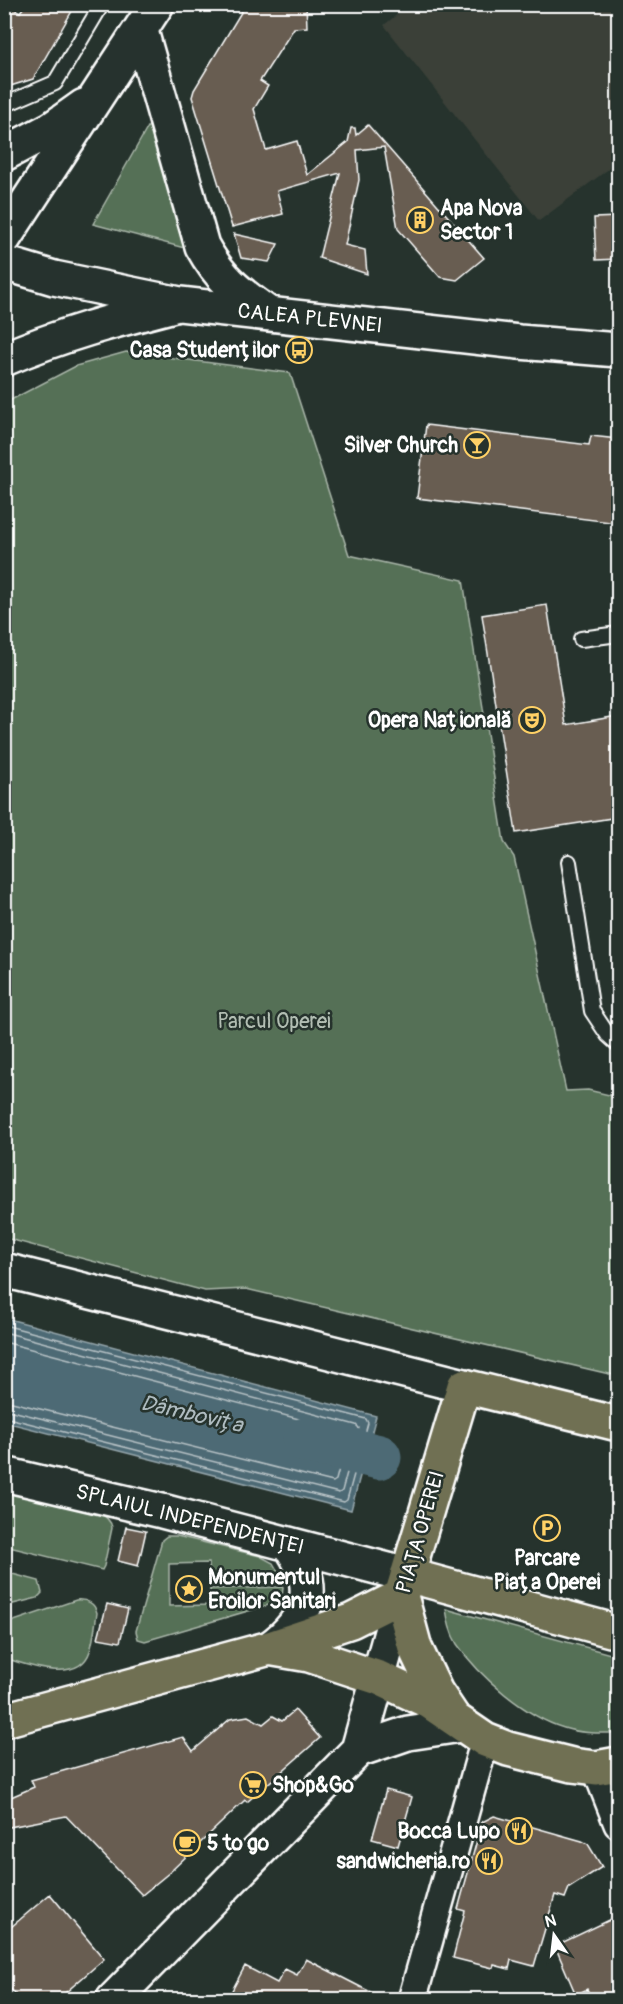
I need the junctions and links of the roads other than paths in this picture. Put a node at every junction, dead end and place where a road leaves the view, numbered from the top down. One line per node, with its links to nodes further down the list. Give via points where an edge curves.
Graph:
1 (102, 4): 4 (lane, via 54,83)
2 (149, 18): 3 (main road); 9 (main road, via 202,246 238,293)
3 (98, 96): 5 (main road, via 53,128); 6 (main road)
4 (4, 105)
5 (4, 154)
6 (4, 238)
7 (4, 263): 8 (main road, CALEA PLEVNEI, via 54,278)
8 (180, 304): 9 (main road, CALEA PLEVNEI); 11 (main road, via 83,329)
9 (267, 313): 10 (main road, CALEA PLEVNEI)
10 (618, 350)
11 (4, 359)
12 (618, 634): 13 (lane)
13 (581, 639)
14 (569, 862): 15 (lane, via 592,1011)
15 (618, 1044)
16 (4, 1270): 17 (main road)
17 (464, 1386): 18 (main road); 21 (main road, PIAȚA OPEREI)
18 (618, 1424)
19 (4, 1474): 20 (main road, SPLAIUL INDEPENDENȚEI)
20 (289, 1544): 21 (main road, SPLAIUL INDEPENDENȚEI); 23 (main road, via 306,1576 306,1601 298,1623)
21 (404, 1585): 22 (main road, SPLAIUL INDEPENDENȚEI); 23 (main road, via 351,1621); 24 (main road, PIAȚA OPEREI); 26 (main road, via 408,1624 425,1672)
22 (618, 1632)
23 (270, 1648): 24 (main road, via 309,1654); 25 (main road)
24 (379, 1678): 26 (main road, via 428,1701); 27 (main road, PIAȚA OPEREI)
25 (4, 1720)
26 (466, 1727): 27 (main road, via 408,1733); 28 (main road, via 537,1757 572,1765); 31 (street)
27 (358, 1750): 30 (main road)
28 (607, 1766): 29 (street)
29 (618, 1824)
30 (113, 2000)
31 (412, 2000)

